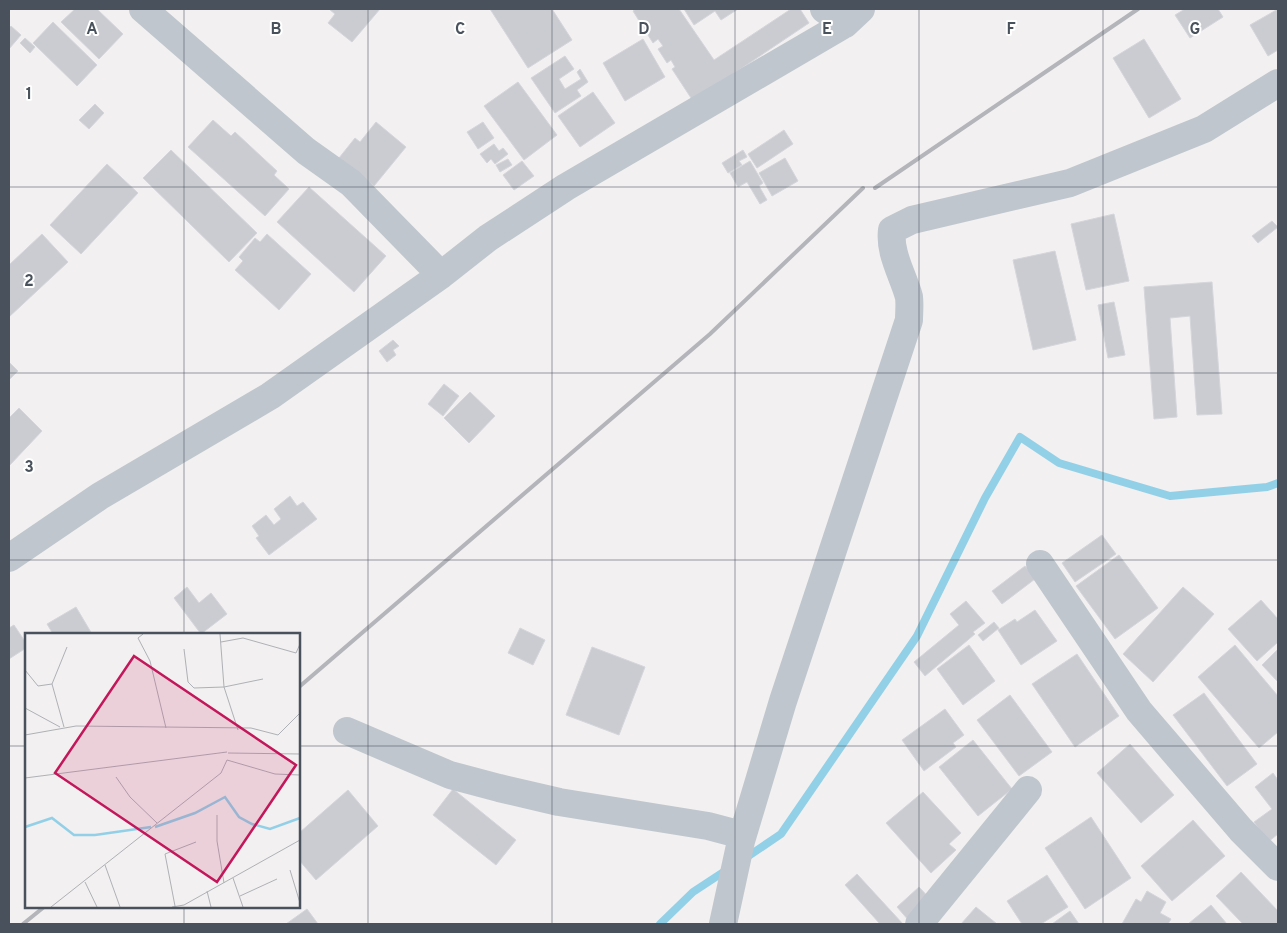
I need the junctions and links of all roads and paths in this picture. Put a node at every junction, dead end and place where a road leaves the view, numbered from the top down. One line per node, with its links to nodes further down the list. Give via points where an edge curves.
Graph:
1 (143, 9): 4 (street, via 306,151 351,183)
2 (843, 14): 4 (street, via 566,187 488,238)
3 (1278, 83): 9 (street, via 1204,129 1070,183 912,220 892,230 891,240 900,277 909,298 908,320 783,701)
4 (440, 275): 5 (street, via 270,396 100,496)
5 (9, 558)
6 (1040, 564): 10 (street, via 1139,711 1241,830)
7 (348, 731): 9 (street, via 450,775 559,802 708,826)
8 (1028, 790): 12 (street)
9 (742, 838): 11 (street)
10 (1278, 867)
11 (724, 921)
12 (920, 924)

